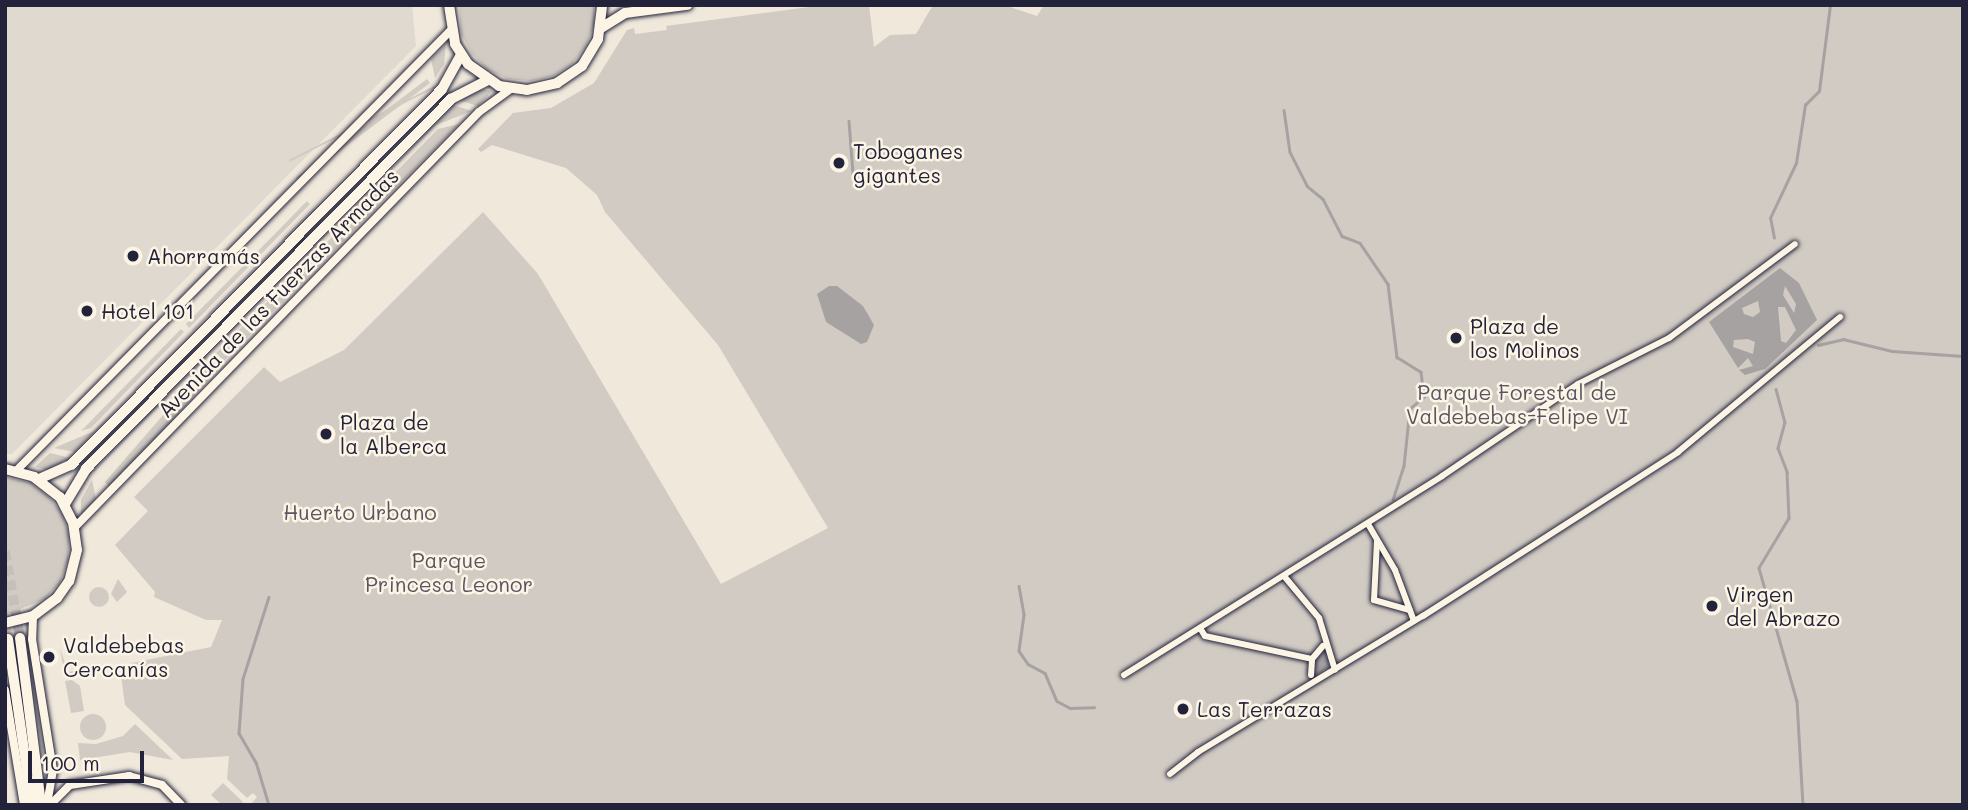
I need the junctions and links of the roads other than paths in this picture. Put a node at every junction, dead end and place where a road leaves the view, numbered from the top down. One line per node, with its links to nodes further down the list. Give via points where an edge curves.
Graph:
1 (449, 5): 5 (street)
2 (602, 5): 4 (street)
3 (687, 5): 4 (street, via 625,13)
4 (601, 29): 8 (street, via 591,53 570,76 542,88)
5 (451, 30): 6 (street); 11 (street)
6 (461, 55): 7 (street); 12 (street, Avenida de las Fuerzas Armadas, via 442,89 71,465)
7 (488, 80): 8 (street); 13 (street, Avenida de las Fuerzas Armadas, via 456,94 414,136 86,469)
8 (511, 89): 15 (street, Avenida de las Fuerzas Armadas, via 480,112)
9 (1795, 244): 14 (street, via 1669,338 1578,384)
10 (1840, 317): 20 (street, via 1678,452)
11 (11, 470): 12 (street)
12 (39, 479): 13 (street)
13 (65, 504): 15 (street)
14 (1368, 524): 16 (street); 17 (street)
15 (75, 527): 19 (street, via 77,550 68,581 51,604)
16 (1377, 539): 18 (street); 18 (street, via 1374,600)
17 (1284, 576): 22 (street); 27 (street, via 1319,618)
18 (1410, 610): 20 (street)
19 (33, 616): 21 (street); 35 (street, via 32,639 53,770)
20 (1414, 621): 27 (street)
21 (5, 623)
22 (1200, 628): 26 (street, via 1205,636); 28 (street)
23 (20, 638): 34 (main road)
24 (8, 639): 33 (main road)
25 (1323, 646): 26 (street)
26 (1312, 659): 29 (street)
27 (1335, 670): 31 (street, via 1198,752)
28 (1124, 674)
29 (1311, 675)
30 (5, 690): 32 (street)
31 (1170, 774)
32 (24, 805)
33 (32, 805)
34 (41, 805)
35 (49, 805): 36 (street, via 69,785 129,776 162,785)
36 (181, 805)

